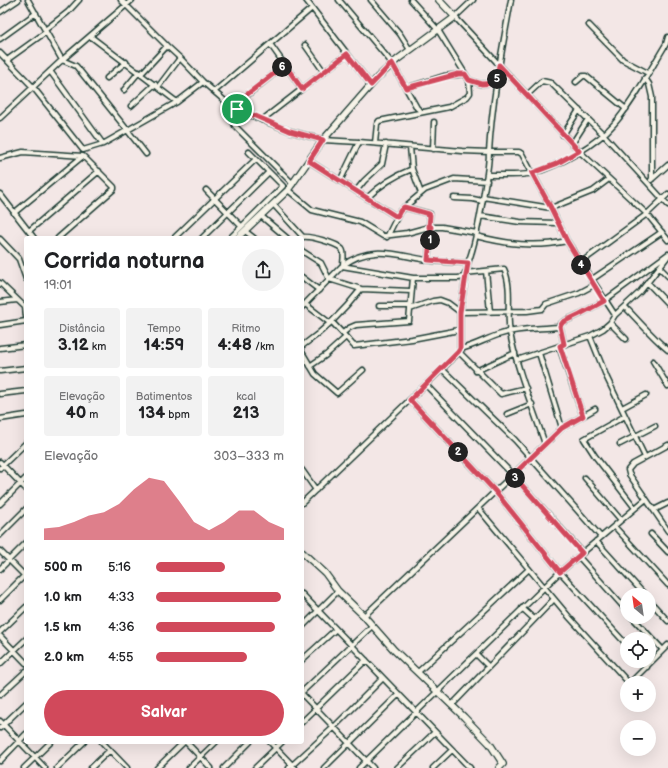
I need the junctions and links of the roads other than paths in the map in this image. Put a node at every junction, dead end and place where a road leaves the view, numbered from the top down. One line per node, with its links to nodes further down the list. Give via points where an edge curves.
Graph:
1 (18, 0): 15 (street)
2 (28, 0): 16 (street)
3 (79, 0): 20 (street)
4 (121, 0): 13 (street)
5 (132, 0): 13 (street)
6 (306, 0): 14 (street)
7 (339, 0): 34 (street)
8 (371, 0): 27 (street)
9 (411, 0): 19 (street)
10 (439, 0): 17 (street)
11 (473, 0): 17 (street)
12 (511, 0): 36 (street)
13 (126, 5): 21 (street); 26 (street)
14 (312, 8): 24 (street); 29 (street)
15 (0, 12)
16 (36, 13): 20 (street); 23 (street)
17 (456, 17): 19 (street); 36 (street)
18 (589, 25): 40 (street, via 623,60)
19 (438, 30): 27 (street); 41 (street)
20 (45, 31): 31 (street); 32 (street)
21 (90, 36): 32 (street); 33 (street)
22 (668, 37): 40 (street)
23 (0, 39)
24 (270, 44): 35 (street); 54 (street)
25 (305, 45): 38 (street)
26 (167, 46): 30 (street); 39 (street)
27 (410, 50): 34 (street)
28 (0, 53): 31 (street)
29 (347, 54): 38 (street); 48 (street)
30 (180, 58): 45 (street); 49 (street)
31 (7, 60): 50 (street)
32 (62, 60): 37 (street); 66 (street, via 76,66)
33 (126, 62): 39 (street); 42 (street)
34 (392, 63): 48 (street); 51 (street)
35 (285, 65): 52 (street); 58 (street)
36 (499, 65): 47 (street); 55 (street)
37 (50, 71): 50 (street); 72 (street)
38 (324, 72): 52 (street)
39 (140, 73): 49 (street); 53 (street)
40 (648, 73): 43 (street)
41 (465, 74): 44 (street); 51 (street, via 444,76)
42 (107, 78)
43 (645, 78): 60 (street); 92 (street, via 650,84 652,97)
44 (469, 80): 47 (street, via 482,84); 61 (street, via 470,93 467,97 450,107)
45 (203, 82): 54 (street); 56 (street)
46 (576, 82): 60 (street, via 586,76)
47 (496, 83): 79 (street)
48 (371, 85): 69 (street)
49 (156, 86): 56 (street); 57 (street)
50 (33, 87): 62 (street); 72 (street, via 83,150)
51 (406, 88): 61 (street)
52 (302, 89): 64 (street)
53 (124, 90)
54 (215, 92): 58 (street)
55 (527, 95): 59 (street, via 542,81 548,81); 68 (street)
56 (177, 102): 66 (street)
57 (131, 106)
58 (232, 106): 64 (street); 96 (street, via 230,113 235,126)
59 (579, 110): 63 (street); 68 (street)
60 (626, 110): 67 (street)
61 (422, 112): 71 (street, via 379,121)
62 (0, 118)
63 (588, 119): 67 (street); 74 (street)
64 (262, 120): 69 (street)
65 (434, 122): 76 (street)
66 (128, 131): 72 (street); 80 (street)
67 (603, 134): 77 (street); 95 (street)
68 (563, 135): 74 (street)
69 (323, 140): 70 (street); 84 (street)
70 (359, 142): 71 (street); 93 (street)
71 (375, 143): 73 (street)
72 (103, 144)
73 (386, 144): 75 (street); 99 (street, via 382,164)
74 (572, 144): 77 (street)
75 (410, 147): 76 (street); 86 (street)
76 (433, 149): 79 (street)
77 (579, 151): 89 (street, via 556,164); 91 (street)
78 (249, 152): 83 (street)
79 (489, 152): 89 (street, via 519,152); 90 (street)
80 (146, 154)
81 (83, 156): 82 (street, via 23,152); 87 (street); 113 (street)
82 (0, 158)
83 (256, 159): 88 (street); 105 (street)
84 (309, 161): 93 (street); 96 (street)
85 (668, 165): 92 (street)
86 (412, 169): 100 (street); 103 (street, via 389,180)
87 (98, 171): 121 (street); 125 (street, via 114,189)
88 (269, 172): 112 (street); 120 (street, via 283,186)
89 (532, 173): 90 (street); 111 (street)
90 (487, 175): 94 (street)
91 (609, 179): 111 (street, via 590,193); 114 (street)
92 (652, 180): 95 (street)
93 (340, 181): 99 (street)
94 (486, 181): 100 (street, via 454,179); 106 (street)
95 (648, 183): 107 (street)
96 (293, 184): 98 (street)
97 (206, 190): 105 (street)
98 (288, 190): 108 (street); 134 (street, via 312,210 360,222)
99 (356, 191): 103 (street)
100 (421, 193): 110 (street)
101 (0, 194): 113 (street)
102 (668, 194): 107 (street)
103 (367, 198): 117 (street)
104 (454, 198): 106 (street)
105 (214, 199): 112 (street); 126 (street)
106 (483, 199): 111 (street); 116 (street)
107 (663, 199): 109 (street); 114 (street)
108 (273, 204): 115 (street); 132 (street)
109 (668, 205)
110 (404, 207): 117 (street); 119 (street, via 430,214)
111 (551, 208): 118 (street)
112 (228, 212): 120 (street); 127 (street)
113 (14, 213): 121 (street)
114 (647, 214): 122 (street); 142 (street)
115 (261, 216): 120 (street); 131 (street)
116 (480, 216): 118 (street, via 520,222); 123 (street)
117 (397, 217): 134 (street)
118 (558, 223): 137 (street)
119 (430, 227): 123 (street, via 442,227); 134 (street); 140 (street)
120 (243, 229): 128 (street); 129 (street); 130 (street)
121 (29, 231): 124 (street)
122 (662, 232): 136 (street); 152 (street)
123 (476, 235): 137 (street, via 526,245); 141 (street)
124 (33, 236)
125 (60, 236)
126 (176, 236)
127 (204, 236)
128 (233, 236)
129 (239, 236)
130 (252, 236)
131 (285, 236)
132 (302, 236)
133 (304, 237): 143 (street, via 342,249)
134 (387, 237)
135 (0, 239): 146 (street, via 19,259)
136 (668, 240)
137 (567, 241): 142 (street)
138 (304, 252): 151 (street, via 318,260)
139 (668, 254): 144 (street); 160 (street)
140 (428, 260): 141 (street); 143 (street, via 380,252 368,253)
141 (468, 263): 147 (street)
142 (580, 263): 152 (street)
143 (342, 265): 149 (street); 151 (street)
144 (659, 268): 148 (street); 153 (street)
145 (486, 271): 147 (street); 170 (street); 171 (street, via 504,269)
146 (24, 273)
147 (465, 275): 149 (street, via 458,278); 169 (street)
148 (668, 276)
149 (413, 278): 158 (street)
150 (304, 279): 157 (street)
151 (329, 279): 156 (street); 157 (street)
152 (591, 280): 155 (street)
153 (647, 282): 163 (street); 167 (street)
154 (0, 283): 159 (street)
155 (594, 285): 160 (street); 171 (street, via 546,304 542,310)
156 (361, 289): 158 (street); 174 (street)
157 (319, 290): 162 (street)
158 (411, 291): 168 (street)
159 (17, 300): 161 (street); 166 (street)
160 (604, 301): 172 (street); 177 (street)
161 (0, 302)
162 (304, 304)
163 (668, 304)
164 (304, 306): 174 (street)
165 (379, 306): 168 (street)
166 (24, 307)
167 (625, 307): 172 (street); 187 (street)
168 (410, 308): 169 (street, via 440,300); 180 (street, via 409,322 356,325 348,328)
169 (460, 312): 170 (street); 178 (street)
170 (490, 312): 171 (street)
171 (509, 312): 179 (street)
172 (615, 315): 175 (street)
173 (24, 321): 176 (street)
174 (331, 323): 180 (street); 183 (street)
175 (610, 323): 181 (street); 182 (street)
176 (0, 325)
177 (560, 326): 179 (street); 185 (street)
178 (459, 330): 180 (street, via 359,346 353,346); 188 (street)
179 (509, 332): 188 (street); 189 (street)
180 (345, 335): 194 (street, via 326,355)
181 (590, 336): 185 (street); 208 (street)
182 (626, 339)
183 (304, 344)
184 (24, 345): 186 (street)
185 (562, 345): 190 (street); 212 (street)
186 (0, 348)
187 (668, 349)
188 (459, 350): 196 (street); 198 (street)
189 (515, 353): 192 (street); 198 (street)
190 (539, 353): 192 (street); 216 (street)
191 (304, 356): 194 (street)
192 (517, 360): 202 (street)
193 (653, 361): 201 (street)
194 (310, 366): 197 (street, via 315,374 337,393)
195 (24, 368): 199 (street)
196 (442, 369): 200 (street); 223 (street)
197 (363, 370)
198 (476, 370): 202 (street, via 501,394)
199 (0, 371)
200 (426, 385): 206 (street); 226 (street)
201 (668, 386)
202 (526, 388): 207 (street)
203 (24, 391): 204 (street)
204 (0, 394)
205 (646, 395): 208 (street)
206 (410, 400): 231 (street); 232 (street)
207 (532, 404): 210 (street); 218 (street)
208 (622, 408): 213 (street)
209 (595, 409): 212 (street)
210 (507, 414)
211 (24, 415): 214 (street)
212 (583, 416): 216 (street)
213 (625, 416): 217 (street); 238 (street, via 584,440)
214 (0, 419)
215 (655, 426): 217 (street)
216 (562, 428): 218 (street)
217 (635, 437): 219 (street); 222 (street)
218 (545, 444): 223 (street)
219 (620, 444)
220 (24, 445): 224 (street)
221 (668, 445): 222 (street)
222 (645, 457): 233 (street, via 632,464 628,474)
223 (531, 459): 226 (street); 246 (street)
224 (1, 465): 229 (street)
225 (304, 473): 231 (street)
226 (513, 475): 232 (street); 252 (street)
227 (585, 478): 241 (street)
228 (24, 480): 229 (street)
229 (20, 483): 230 (street); 236 (street)
230 (24, 487)
231 (316, 490): 234 (street)
232 (495, 491): 237 (street); 256 (street)
233 (646, 499): 238 (street); 239 (street)
234 (304, 501)
235 (668, 503): 239 (street)
236 (0, 504)
237 (478, 508): 255 (street); 271 (street)
238 (635, 508): 241 (street)
239 (654, 510): 243 (street)
240 (24, 512): 245 (street)
241 (621, 520): 242 (street)
242 (614, 526): 246 (street); 259 (street)
243 (668, 531)
244 (651, 534): 250 (street)
245 (0, 535)
246 (601, 537): 247 (street)
247 (596, 541): 252 (street); 261 (street)
248 (24, 545): 253 (street)
249 (0, 551): 253 (street)
250 (668, 552)
251 (304, 554): 262 (street, via 325,573)
252 (581, 555): 256 (street); 266 (street)
253 (9, 560): 254 (street); 257 (street)
254 (0, 569)
255 (529, 569): 260 (street); 294 (street)
256 (560, 572): 260 (street); 280 (street)
257 (24, 574)
258 (24, 578): 265 (street)
259 (668, 585)
260 (544, 587): 264 (street); 267 (street)
261 (639, 588)
262 (338, 591): 270 (street); 271 (street)
263 (304, 597): 270 (street)
264 (554, 599): 272 (street); 293 (street, via 628,682 630,683)
265 (0, 600)
266 (620, 602)
267 (522, 608): 272 (street); 286 (street)
268 (656, 608): 273 (street)
269 (24, 609): 278 (street)
270 (318, 611): 275 (street); 277 (street)
271 (364, 616): 276 (street)
272 (534, 619): 292 (street)
273 (668, 621)
274 (639, 624): 284 (street)
275 (304, 625)
276 (372, 626): 282 (street); 294 (street)
277 (335, 630): 282 (street); 288 (street)
278 (0, 632)
279 (0, 636): 285 (street)
280 (620, 637)
281 (24, 641): 285 (street)
282 (352, 645): 289 (street); 297 (street)
283 (668, 645): 284 (street)
284 (663, 650): 287 (street)
285 (14, 651): 290 (street); 291 (street)
286 (476, 654): 292 (street); 298 (street)
287 (656, 657)
288 (304, 658)
289 (366, 660): 296 (street); 304 (street)
290 (24, 661)
291 (0, 664)
292 (488, 666): 303 (street)
293 (645, 668)
294 (418, 672): 298 (street)
295 (24, 673): 300 (street)
296 (383, 678): 299 (street); 308 (street)
297 (304, 691)
298 (437, 692): 303 (street); 305 (street)
299 (399, 694): 305 (street); 312 (street)
300 (0, 695)
301 (304, 695): 304 (street)
302 (24, 705): 307 (street)
303 (452, 705): 332 (street, via 490,744)
304 (316, 709): 306 (street); 308 (street)
305 (416, 713): 309 (street); 328 (street)
306 (304, 720)
307 (1, 725): 311 (street)
308 (334, 727): 312 (street); 330 (street)
309 (435, 732): 324 (street); 345 (street)
310 (24, 736): 311 (street)
311 (19, 741): 325 (street); 327 (street)
312 (350, 743): 328 (street); 342 (street)
313 (49, 744): 325 (street)
314 (82, 744): 335 (street)
315 (104, 744): 323 (street)
316 (183, 744): 337 (street)
317 (187, 744): 326 (street)
318 (214, 744): 326 (street)
319 (248, 744): 340 (street)
320 (272, 744): 322 (street)
321 (280, 744): 322 (street)
322 (276, 748): 330 (street); 341 (street)
323 (110, 750): 329 (street); 336 (street)
324 (452, 750): 331 (street); 346 (street)
325 (35, 757): 333 (street); 334 (street)
326 (200, 757): 338 (street); 339 (street)
327 (0, 760)
328 (366, 761): 343 (street); 344 (street)
329 (125, 767)
330 (292, 767)
331 (468, 767)
332 (503, 767)
333 (24, 768)
334 (45, 768)
335 (57, 768)
336 (91, 768)
337 (157, 768)
338 (190, 768)
339 (211, 768)
340 (224, 768)
341 (255, 768)
342 (324, 768)
343 (359, 768)
344 (373, 768)
345 (397, 768)
346 (433, 768)

